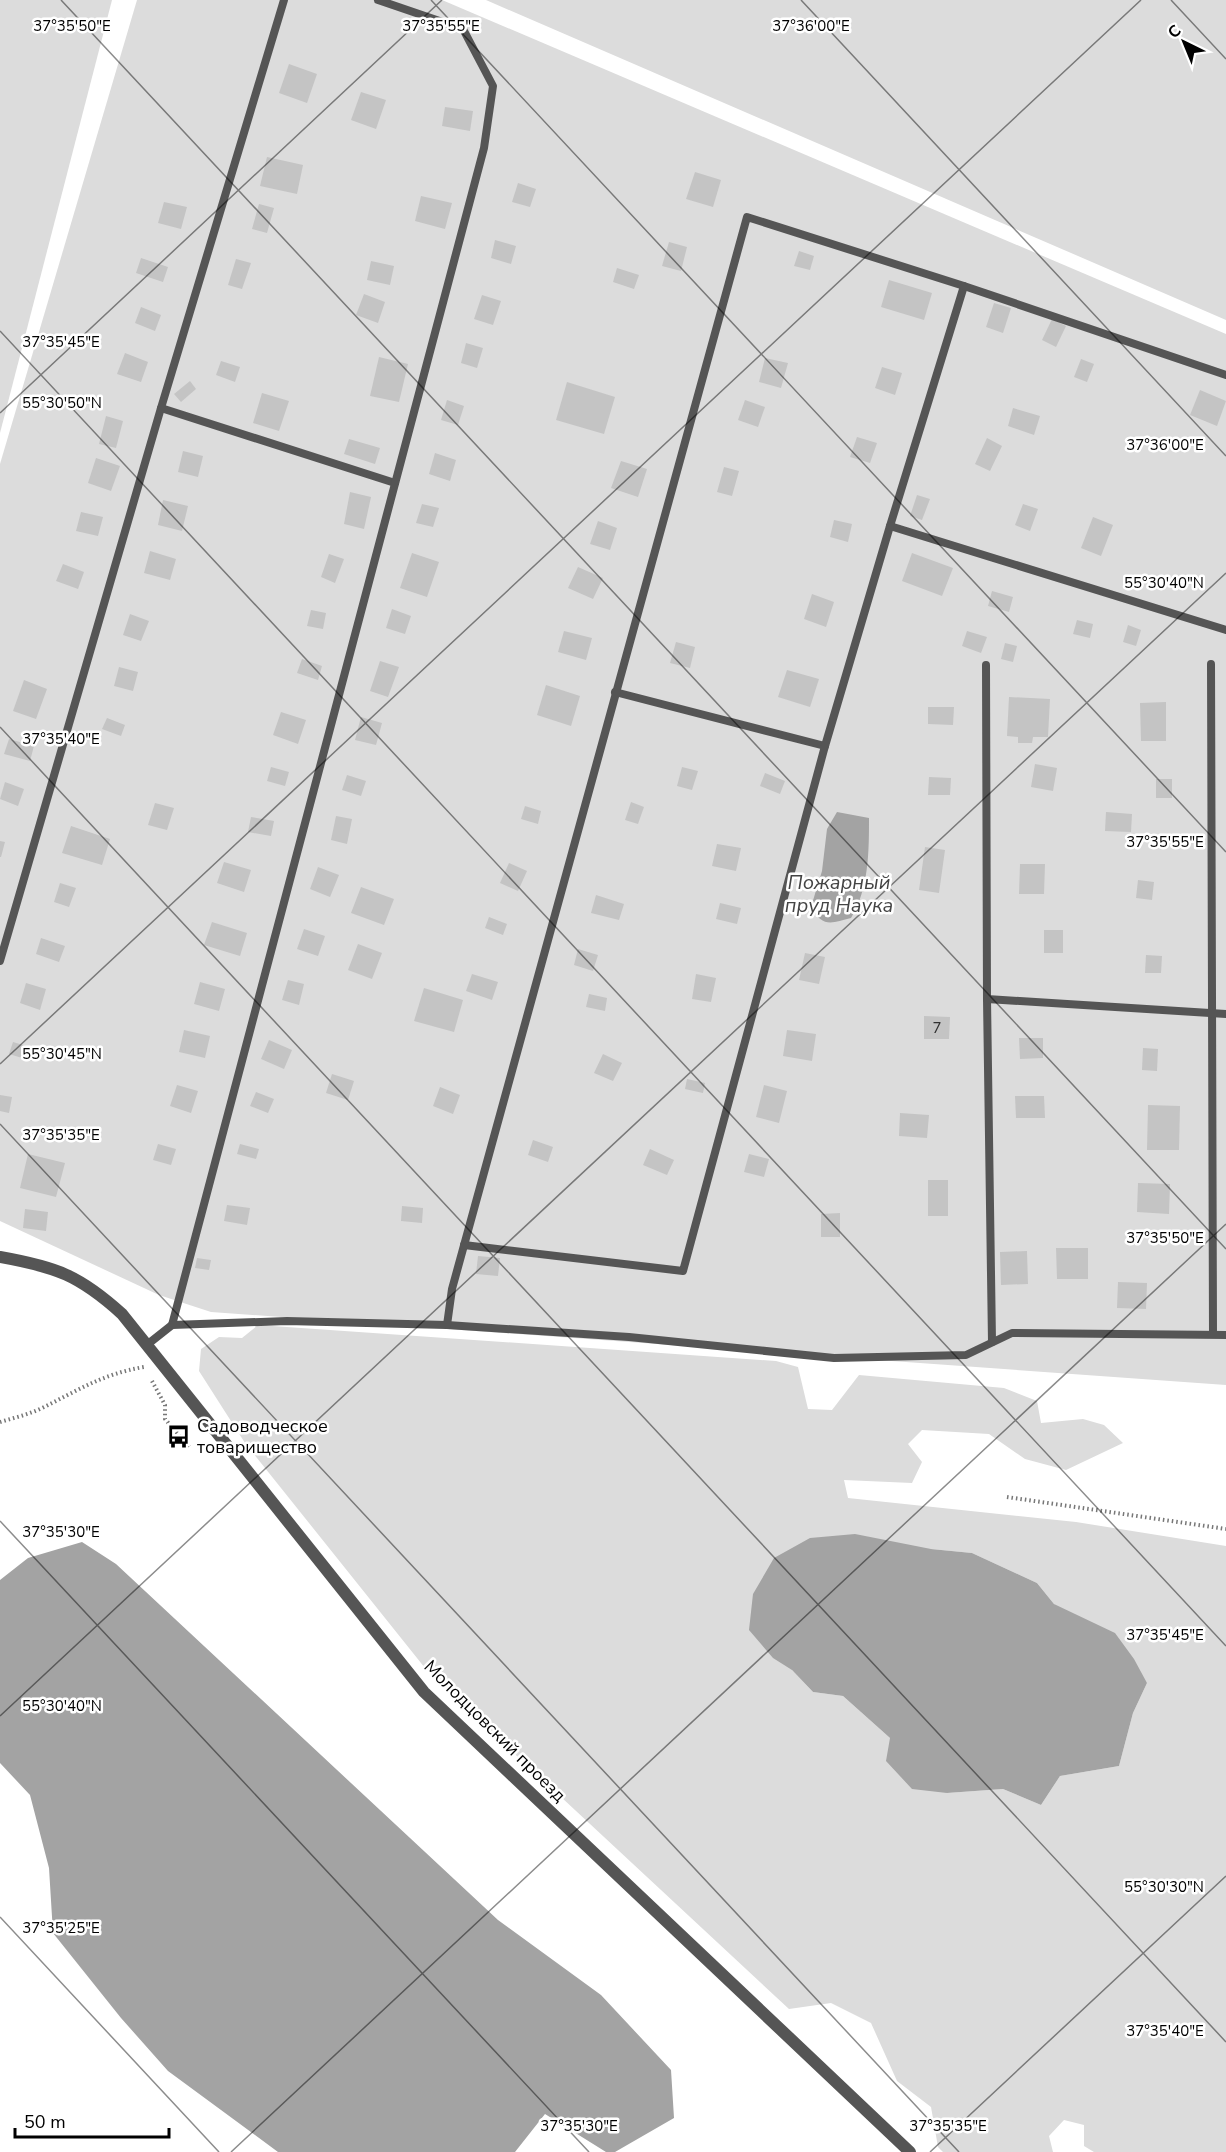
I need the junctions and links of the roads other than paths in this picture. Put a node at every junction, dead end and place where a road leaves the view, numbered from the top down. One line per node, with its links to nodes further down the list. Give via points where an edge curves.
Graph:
1 (284, 0): 5 (lane)
2 (378, 0): 6 (lane, via 463,29 493,86 484,148)
3 (964, 286): 4 (lane); 7 (lane); 11 (lane, via 747,217)
4 (1226, 375)
5 (161, 408): 6 (lane); 13 (lane)
6 (395, 483): 19 (lane)
7 (890, 526): 8 (lane); 12 (lane)
8 (1226, 630)
9 (1211, 664): 15 (lane)
10 (986, 665): 14 (lane)
11 (615, 692): 12 (lane); 17 (lane)
12 (825, 746): 17 (lane, via 683,1270)
13 (0, 961)
14 (987, 999): 15 (lane); 23 (lane)
15 (1212, 1013): 16 (lane); 21 (lane)
16 (1226, 1014)
17 (464, 1245): 20 (lane)
18 (0, 1257): 24 (street, Молодцовский проезд, via 70,1275 100,1294)
19 (172, 1325): 20 (lane, via 287,1321); 24 (lane)
20 (447, 1325): 23 (lane, via 628,1337 834,1358 966,1355)
21 (1212, 1334): 22 (lane); 23 (lane, via 1012,1333)
22 (1226, 1335)
23 (992, 1342)
24 (148, 1344): 25 (street, Молодцовский проезд, via 424,1692)
25 (910, 2152)

